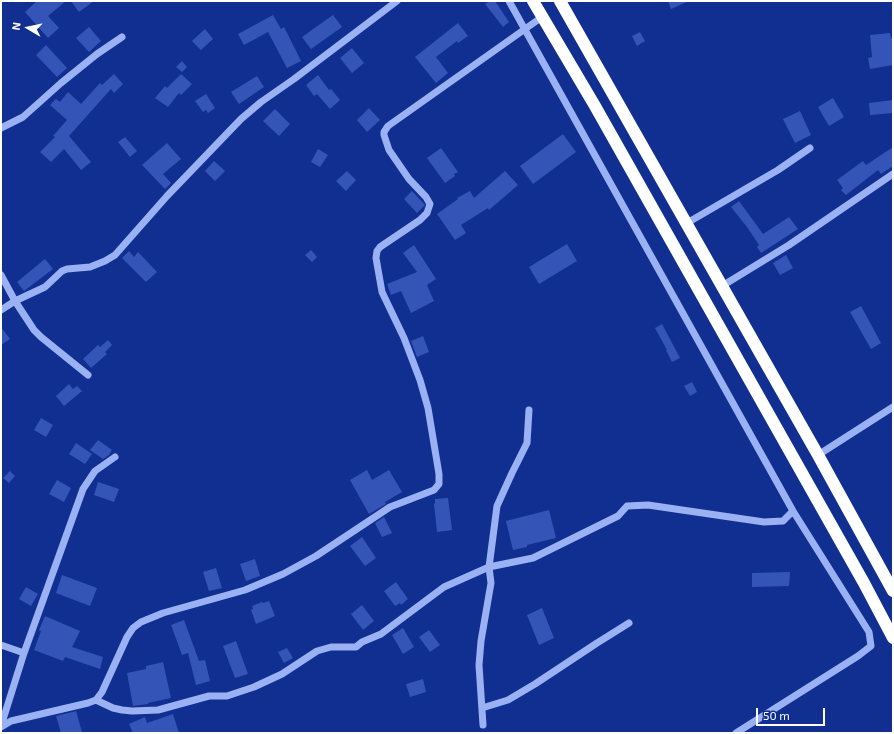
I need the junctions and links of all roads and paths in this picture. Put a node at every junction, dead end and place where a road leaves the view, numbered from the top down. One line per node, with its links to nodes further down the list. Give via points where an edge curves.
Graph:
1 (397, 1): 14 (street, via 241,119 166,196 115,255 90,267 62,271 45,287)
2 (509, 1): 6 (street)
3 (533, 1): 5 (highway)
4 (560, 1): 11 (highway)
5 (542, 17): 6 (street); 25 (highway, via 595,106)
6 (525, 30): 21 (street); 28 (street, via 388,126 384,132 389,150 430,204 427,213 420,220 380,247 376,258 382,292 404,338 428,408 439,484 434,490 390,507 316,556 283,574 245,590 163,613 136,626 127,637)
7 (122, 38): 8 (street, via 97,54 23,117)
8 (1, 128)
9 (810, 148): 11 (street, via 778,170)
10 (893, 174): 13 (street, via 789,245)
11 (687, 223): 13 (highway)
12 (1, 275): 14 (street)
13 (722, 286): 19 (highway)
14 (14, 301): 15 (street); 16 (street, via 41,337)
15 (1, 310)
16 (88, 374)
17 (893, 407): 19 (street)
18 (529, 410): 22 (street, via 527,443 497,506)
19 (818, 454): 23 (highway)
20 (115, 457): 27 (street, via 95,471 83,490)
21 (792, 510): 22 (street, via 783,521 764,522 648,505 627,506 618,516 533,558); 32 (street, via 869,632 871,646)
22 (489, 567): 28 (street, via 444,587 381,634 356,647 331,647 317,651 282,674 235,694 209,696 158,710 143,711 113,708); 29 (street, via 491,583 479,664)
23 (893, 591)
24 (630, 623): 29 (street, via 508,700)
25 (893, 638)
26 (1, 645): 27 (street)
27 (24, 653): 31 (street)
28 (96, 700): 31 (street, via 11,721)
29 (482, 708): 30 (street)
30 (483, 725)
31 (1, 726)
32 (736, 733)

